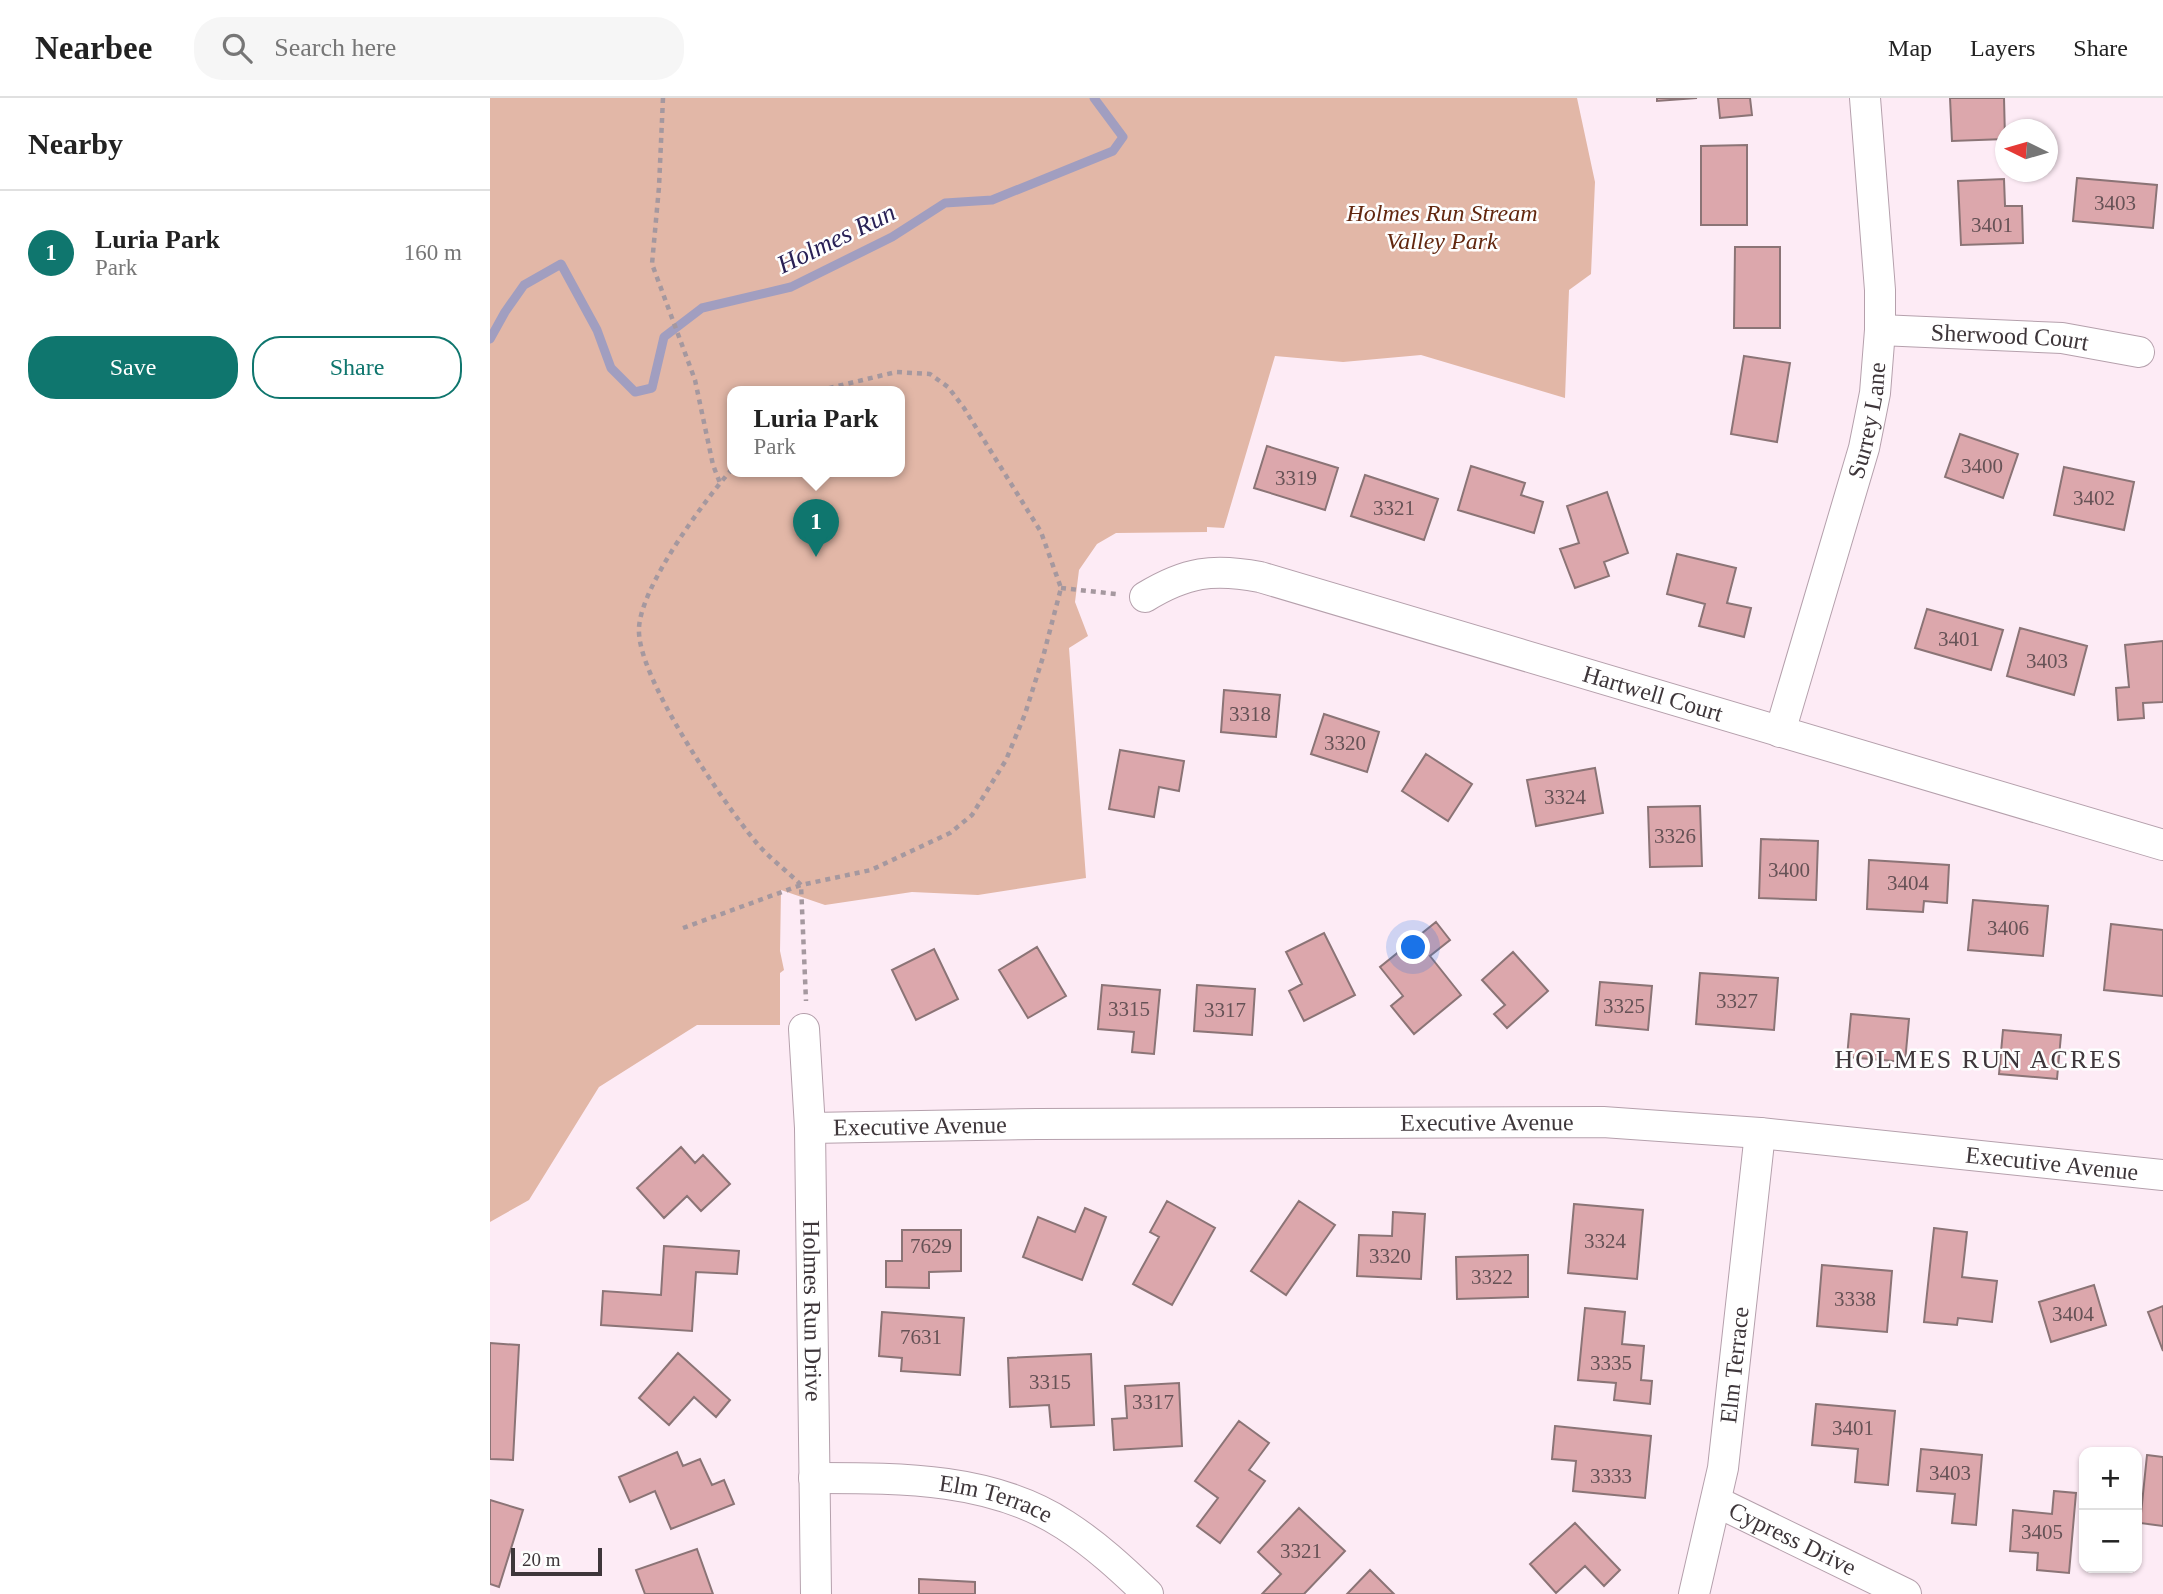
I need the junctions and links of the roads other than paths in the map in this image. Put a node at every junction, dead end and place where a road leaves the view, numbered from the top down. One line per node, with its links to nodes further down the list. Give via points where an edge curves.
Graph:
1 (1865, 98): 2 (street, Surrey Lane, via 1881,290)
2 (1880, 330): 3 (street, Sherwood Court, via 2062,338); 5 (street, Surrey Lane, via 1875,393 1864,448)
3 (2139, 352)
4 (1145, 597): 5 (street, Hartwell Court, via 1198,573 1260,577)
5 (1780, 732): 6 (street, Hartwell Court)
6 (2163, 845)
7 (804, 1029): 8 (street, Holmes Run Drive)
8 (810, 1128): 9 (street, Executive Avenue, via 1602,1122); 11 (street, Holmes Run Drive)
9 (1760, 1133): 10 (street, Executive Avenue); 12 (street, Elm Terrace)
10 (2163, 1175)
11 (814, 1478): 13 (street, Holmes Run Drive); 14 (street, Elm Terrace, via 894,1478 990,1493 1044,1512 1065,1525 1106,1554)
12 (1717, 1502): 15 (street, Elm Terrace); 16 (street, Cypress Drive)
13 (816, 1594)
14 (1148, 1594)
15 (1694, 1594)
16 (1906, 1594)

